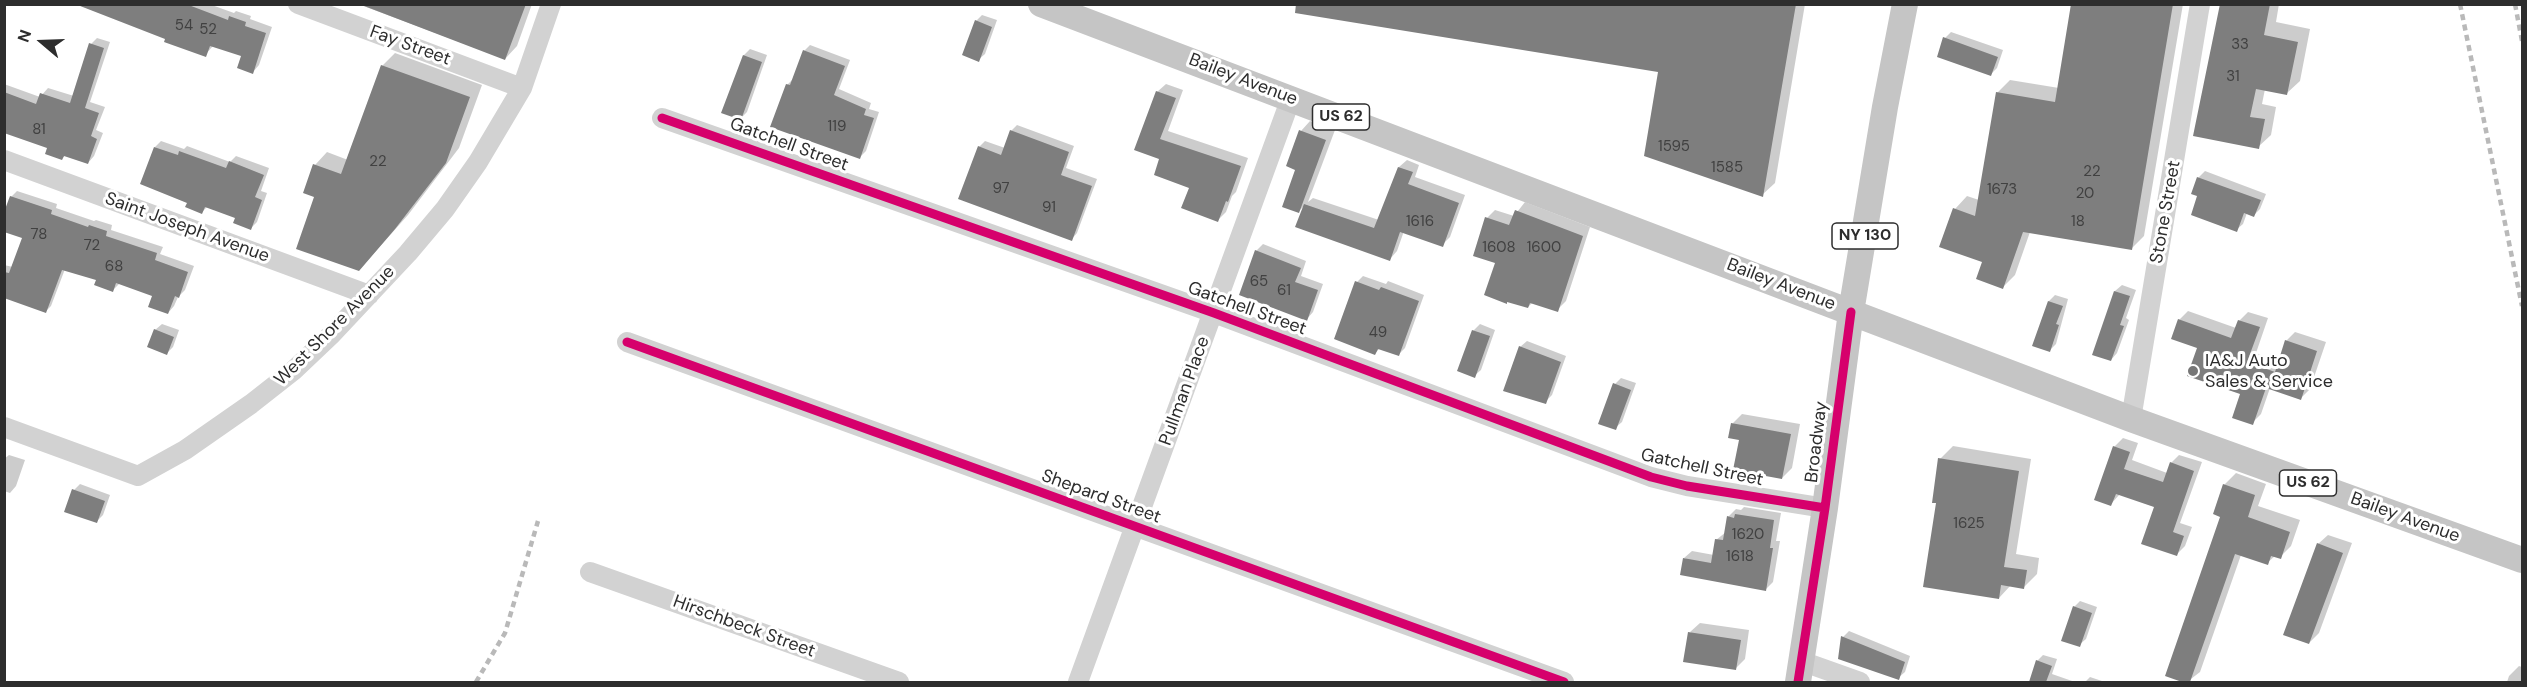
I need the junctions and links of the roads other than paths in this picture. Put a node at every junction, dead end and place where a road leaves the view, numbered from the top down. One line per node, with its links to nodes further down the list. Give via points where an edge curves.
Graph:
1 (298, 4): 6 (street, Fay Street)
2 (551, 4): 6 (street, West Shore Avenue)
3 (1041, 4): 7 (main road, Bailey Avenue / US 62)
4 (1905, 4): 11 (main road, Broadway / NY 130)
5 (2200, 4): 14 (street, Stone Street)
6 (522, 88): 10 (street, West Shore Avenue, via 478,162 444,209)
7 (1291, 98): 11 (main road, Bailey Avenue / US 62); 12 (street, Pullman Place)
8 (662, 118): 12 (street, Gatchell Street)
9 (4, 160): 10 (street, Saint Joseph Avenue)
10 (369, 295): 15 (street, West Shore Avenue, via 313,353 272,388 207,435 138,476)
11 (1851, 312): 14 (main road, Bailey Avenue / US 62); 16 (main road, Broadway)
12 (1214, 314): 16 (street, Gatchell Street, via 1651,477); 17 (street, Pullman Place)
13 (627, 342): 17 (street, Shepard Street)
14 (2131, 419): 18 (main road, Bailey Avenue / US 62)
15 (4, 427)
16 (1825, 508): 20 (main road, Broadway)
17 (1135, 527): 22 (street, Pullman Place); 23 (street, Shepard Street)
18 (2523, 560)
19 (590, 572): 21 (street, Hirschbeck Street)
20 (1800, 672): 24 (street)
21 (899, 682)
22 (1078, 682)
23 (1564, 682)
24 (1860, 682)

